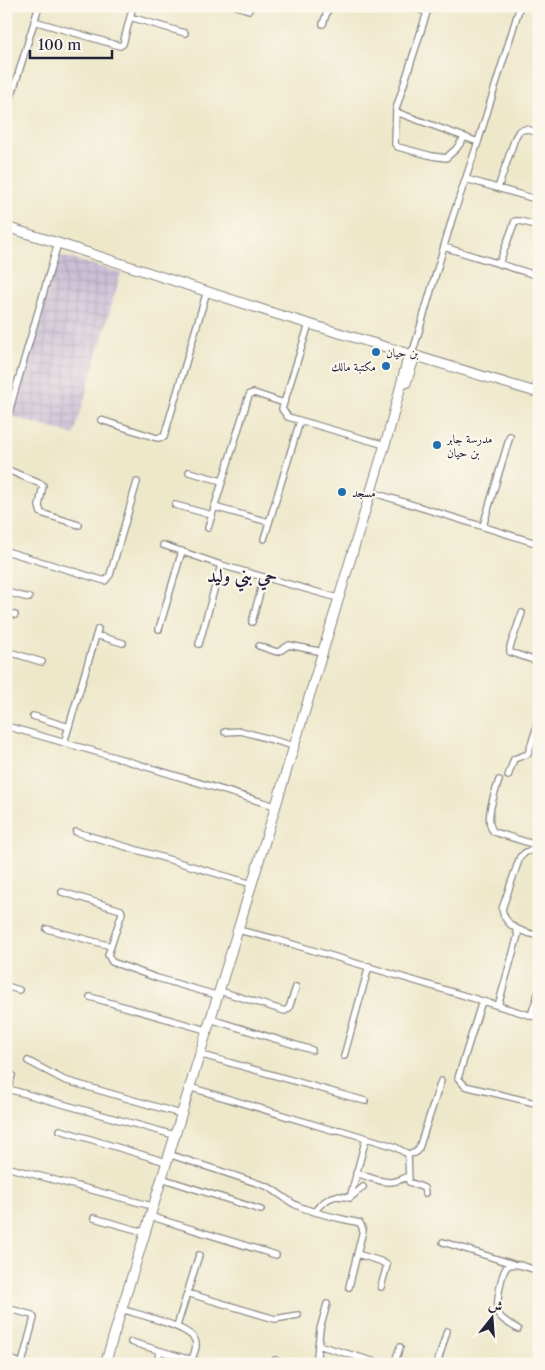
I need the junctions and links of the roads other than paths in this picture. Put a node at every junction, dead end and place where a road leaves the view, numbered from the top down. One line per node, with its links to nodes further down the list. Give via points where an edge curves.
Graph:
1 (31, 6): 7 (street)
2 (133, 6): 10 (street)
3 (237, 6): 9 (street)
4 (329, 6): 12 (street)
5 (409, 6): 8 (street)
6 (520, 6): 18 (street)
7 (39, 8): 11 (street)
8 (428, 9): 14 (street)
9 (249, 10)
10 (130, 16): 11 (street, via 120,46); 13 (street)
11 (34, 21): 15 (street)
12 (323, 24)
13 (185, 33)
14 (396, 112): 17 (street); 17 (street, via 394,136 398,147 446,158)
15 (6, 114)
16 (539, 133): 20 (street, via 526,129 519,131)
17 (465, 137): 18 (street)
18 (478, 142): 19 (street)
19 (466, 179): 20 (street); 25 (street)
20 (498, 188): 21 (street)
21 (539, 200)
22 (539, 226): 26 (street, via 515,221)
23 (6, 227): 24 (main road)
24 (58, 242): 28 (main road); 38 (street)
25 (444, 247): 26 (street); 31 (street)
26 (499, 264): 27 (street)
27 (539, 276)
28 (207, 291): 29 (main road); 36 (street, via 164,437 158,438)
29 (309, 324): 30 (main road); 35 (street)
30 (397, 351): 31 (main road); 32 (main road)
31 (415, 354): 32 (main road); 32 (main road); 34 (main road)
32 (407, 371): 40 (main road)
33 (539, 376): 34 (street)
34 (536, 393)
35 (284, 403): 37 (street, via 282,409 288,417); 44 (street, via 250,394)
36 (100, 420)
37 (300, 421): 40 (street); 49 (street)
38 (6, 422)
39 (510, 436): 51 (street)
40 (385, 445): 45 (main road)
41 (6, 470): 50 (street, via 44,486 39,506 41,512)
42 (189, 472): 44 (street)
43 (137, 482): 57 (street, via 110,575 105,581)
44 (222, 482): 47 (street)
45 (371, 492): 51 (street); 62 (main road)
46 (175, 505): 48 (street)
47 (214, 507): 48 (street); 49 (street)
48 (212, 516): 52 (street)
49 (270, 522): 53 (street)
50 (79, 525)
51 (483, 526): 54 (street)
52 (208, 528)
53 (264, 539)
54 (539, 544)
55 (164, 545): 56 (street)
56 (182, 551): 58 (street); 67 (street)
57 (6, 552)
58 (221, 564): 59 (street); 69 (street)
59 (264, 578): 62 (street); 66 (street)
60 (6, 592): 61 (street)
61 (29, 598)
62 (338, 598): 72 (main road)
63 (6, 612): 65 (street)
64 (522, 613): 74 (street, via 510,652)
65 (15, 615)
66 (252, 622)
67 (159, 629)
68 (124, 643): 78 (street, via 97,632)
69 (198, 644)
70 (259, 646): 72 (street, via 277,652 290,645)
71 (6, 651): 73 (street)
72 (322, 652): 81 (main road)
73 (42, 662)
74 (539, 662)
75 (33, 716): 78 (street)
76 (539, 720): 82 (street, via 528,754 514,759)
77 (6, 726): 80 (street)
78 (69, 727): 80 (street)
79 (225, 732): 81 (street, via 241,731)
80 (64, 743): 84 (street)
81 (294, 746): 84 (main road)
82 (508, 776)
83 (499, 780): 86 (street, via 488,823 491,830)
84 (275, 806): 87 (main road)
85 (76, 832): 87 (street)
86 (539, 846): 91 (street, via 520,857 502,909)
87 (252, 884): 90 (main road)
88 (62, 892): 93 (street, via 121,910)
89 (47, 929): 93 (street)
90 (238, 930): 94 (street); 99 (main road)
91 (516, 930): 92 (street); 102 (street, via 518,935)
92 (539, 936)
93 (111, 946): 99 (street, via 109,959 119,966)
94 (369, 966): 101 (street); 109 (street)
95 (6, 986): 97 (street)
96 (296, 987): 99 (street, via 285,1011)
97 (19, 990)
98 (539, 991): 103 (street)
99 (219, 993): 105 (main road)
100 (90, 997): 106 (street)
101 (482, 1001): 102 (street); 116 (street, via 458,1078 465,1086)
102 (498, 1006): 103 (street)
103 (531, 1015): 104 (street)
104 (539, 1018)
105 (210, 1019): 106 (main road); 107 (street)
106 (206, 1030): 108 (main road)
107 (312, 1050)
108 (199, 1054): 113 (main road); 115 (street)
109 (344, 1056)
110 (28, 1061): 117 (street, via 64,1080)
111 (12, 1074): 114 (street)
112 (441, 1080): 121 (street, via 419,1148)
113 (189, 1088): 117 (main road); 120 (street)
114 (7, 1092): 119 (street)
115 (365, 1101)
116 (539, 1104)
117 (181, 1114): 119 (main road)
118 (60, 1130): 122 (street)
119 (174, 1135): 122 (main road)
120 (366, 1138): 121 (street); 124 (street)
121 (408, 1154): 125 (street)
122 (167, 1158): 126 (main road); 132 (street, via 266,1186 295,1204)
123 (6, 1166): 130 (street)
124 (356, 1173): 125 (street, via 390,1183); 129 (street)
125 (408, 1176): 128 (street, via 409,1182 424,1188)
126 (161, 1178): 130 (main road); 131 (street)
127 (363, 1187): 129 (street)
128 (425, 1193)
129 (350, 1198): 132 (street, via 333,1197)
130 (152, 1206): 133 (main road)
131 (261, 1210)
132 (315, 1211): 137 (street, via 362,1226)
133 (149, 1216): 135 (main road); 139 (street)
134 (94, 1218): 135 (street)
135 (144, 1232): 147 (main road)
136 (444, 1242): 140 (street)
137 (357, 1254): 142 (street); 143 (street, via 387,1265)
138 (199, 1255): 144 (street)
139 (276, 1255)
140 (515, 1264): 141 (street); 150 (street, via 506,1268 497,1310)
141 (539, 1271)
142 (349, 1287)
143 (381, 1287)
144 (187, 1293): 148 (street, via 275,1319); 149 (street)
145 (327, 1304): 153 (street)
146 (6, 1308): 158 (street, via 34,1318)
147 (121, 1309): 149 (street); 159 (main road)
148 (298, 1315)
149 (177, 1326): 157 (street, via 194,1338 196,1346)
150 (518, 1329)
151 (447, 1331): 165 (street)
152 (132, 1342): 155 (street)
153 (318, 1345): 162 (street); 163 (street)
154 (400, 1347): 164 (street)
155 (160, 1351): 157 (street); 160 (street)
156 (6, 1358): 158 (street)
157 (192, 1359): 161 (street)
158 (19, 1363)
159 (104, 1364)
160 (156, 1364)
161 (202, 1364)
162 (316, 1364)
163 (382, 1364)
164 (394, 1364)
165 (437, 1364)

